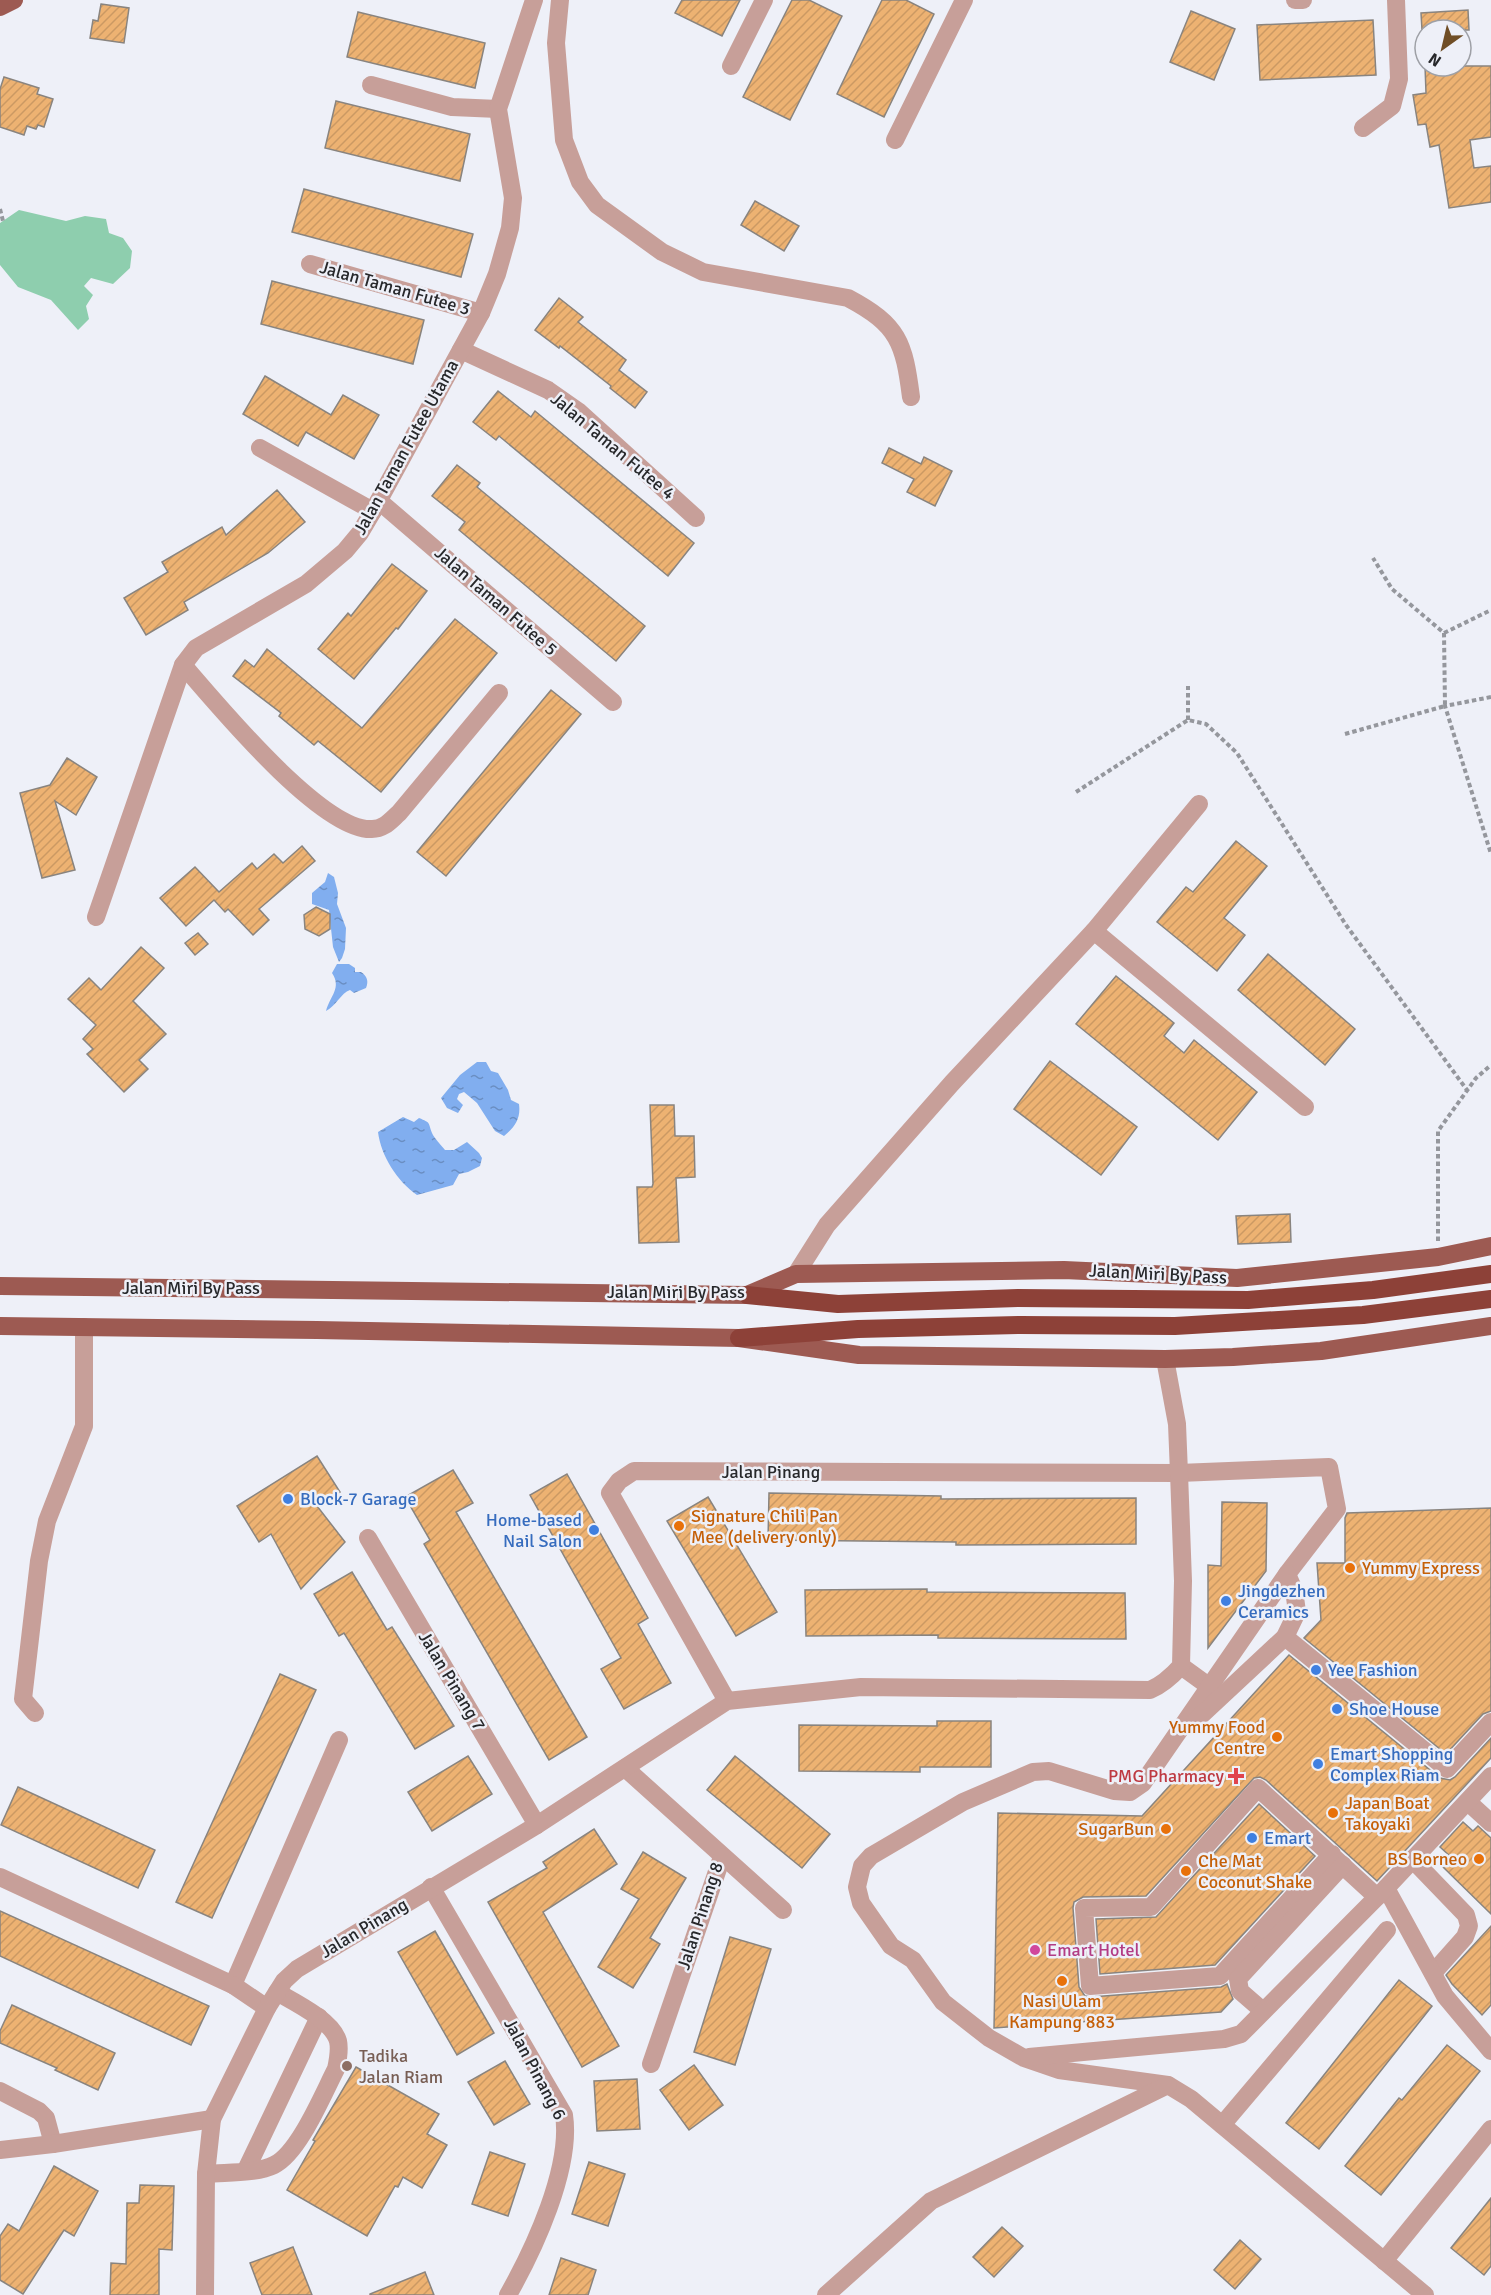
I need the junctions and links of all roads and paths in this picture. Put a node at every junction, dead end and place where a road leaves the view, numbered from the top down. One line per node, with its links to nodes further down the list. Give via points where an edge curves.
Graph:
1 (14, 0): 9 (main road)
2 (534, 0): 12 (street, Jalan Taman Futee Utama)
3 (560, 0): 20 (street, via 556,43 564,140 580,182 597,205 662,252 703,272 848,298 863,306 894,334 905,357)
4 (764, 0): 10 (street)
5 (964, 0): 14 (street)
6 (1295, 0): 7 (street)
7 (1303, 0)
8 (1396, 0): 13 (street, via 1399,79 1395,97 1392,106)
9 (0, 8)
10 (731, 66)
11 (371, 85): 12 (street, via 452,107)
12 (498, 109): 18 (street, Jalan Taman Futee Utama, via 513,198 510,228)
13 (1363, 128)
14 (895, 140)
15 (0, 209): 16 (path)
16 (3, 221)
17 (310, 264): 18 (street, Jalan Taman Futee 3)
18 (481, 313): 19 (street, Jalan Taman Futee Utama)
19 (461, 350): 22 (street, Jalan Taman Futee Utama); 23 (street, Jalan Taman Futee 4, via 548,390 571,406)
20 (910, 398)
21 (260, 448): 22 (street, Jalan Taman Futee 5)
22 (376, 506): 27 (street, Jalan Taman Futee Utama, via 345,551 306,584 196,648); 31 (street, Jalan Taman Futee 5)
23 (696, 518)
24 (1373, 558): 26 (path, via 1392,589)
25 (1491, 610): 26 (path)
26 (1444, 633): 32 (path)
27 (183, 665): 29 (street, via 250,742 326,811 355,827 371,830 384,827 399,813); 38 (street, Jalan Taman Futee Utama)
28 (1188, 687): 33 (path)
29 (499, 693)
30 (1491, 696): 32 (path)
31 (613, 702)
32 (1445, 706): 34 (path); 37 (path)
33 (1188, 720): 35 (path); 41 (path, via 1206,724 1237,753 1346,925)
34 (1345, 734)
35 (1076, 792)
36 (1199, 804): 39 (street)
37 (1491, 854)
38 (96, 917)
39 (1094, 932): 42 (street); 45 (street, via 952,1083 827,1225)
40 (1491, 1065): 41 (path)
41 (1467, 1090): 44 (path, via 1438,1131)
42 (1305, 1107)
43 (1491, 1246): 44 (main road, Jalan Miri By Pass)
44 (1438, 1257): 45 (main road, Jalan Miri By Pass, via 1237,1278 1064,1270)
45 (796, 1274): 48 (main road, Jalan Miri By Pass)
46 (1491, 1274): 48 (highway, via 1373,1290 1248,1300 1018,1298 838,1304)
47 (0, 1286): 48 (main road, Jalan Miri By Pass)
48 (747, 1295)
49 (1491, 1299): 53 (highway, via 1363,1315 1175,1326 858,1329)
50 (0, 1326): 52 (main road)
51 (1491, 1326): 54 (main road, via 1321,1351)
52 (84, 1327): 53 (main road); 62 (street, via 84,1426 47,1521 39,1561 23,1699)
53 (739, 1338): 54 (main road, via 859,1355)
54 (1165, 1359): 55 (street, via 1177,1424)
55 (1179, 1473): 57 (street, via 1329,1467 1337,1509); 59 (street); 61 (street, Jalan Pinang, via 634,1472 619,1481 610,1493)
56 (368, 1538): 70 (street, Jalan Pinang 7)
57 (1287, 1574): 58 (street, via 1297,1612); 60 (street)
58 (1285, 1637): 63 (street, via 1447,1769); 65 (street)
59 (1181, 1666): 60 (street); 61 (street, Jalan Pinang, via 1150,1690 861,1687)
60 (1210, 1687): 65 (street)
61 (727, 1701): 66 (street, Jalan Pinang)
62 (35, 1713)
63 (1491, 1722)
64 (339, 1740): 80 (street)
65 (1167, 1747): 86 (street, via 1143,1783 1130,1792 1114,1791 1049,1771 1034,1772 963,1802 871,1856 862,1866 857,1887 861,1903 891,1946 913,1960 943,2002 989,2038)
66 (625, 1768): 70 (street, Jalan Pinang); 71 (street, Jalan Pinang 8)
67 (1491, 1776): 68 (street)
68 (1468, 1802): 69 (street); 73 (street)
69 (1491, 1823)
70 (537, 1825): 75 (street, Jalan Pinang)
71 (722, 1857): 77 (street); 87 (street, Jalan Pinang 8)
72 (1338, 1860): 72 (street, via 1220,1976 1090,1986 1084,1908 1151,1907 1258,1788); 76 (street); 83 (street, via 1238,1979 1240,1991)
73 (1413, 1860): 76 (street); 79 (street, via 1466,1915 1469,1926 1465,1937)
74 (0, 1877): 80 (street)
75 (431, 1887): 81 (street, Jalan Pinang, via 297,1969); 99 (street, Jalan Pinang 6, via 564,2115 567,2133 550,2199 536,2240)
76 (1381, 1893): 79 (street); 83 (street)
77 (783, 1910)
78 (1387, 1930): 91 (street)
79 (1433, 1973): 85 (street, via 1445,1996)
80 (233, 1985): 82 (street)
81 (277, 1992): 82 (street, Jalan Pinang); 84 (street)
82 (267, 2008): 90 (street, Jalan Pinang)
83 (1263, 2011): 86 (street, via 1241,2034 1224,2039)
84 (319, 2017): 95 (street); 95 (street, via 338,2040 336,2069 293,2150 272,2166)
85 (1489, 2043)
86 (1024, 2058): 88 (street, via 1059,2070)
87 (651, 2064)
88 (1168, 2085): 91 (street); 100 (street, via 931,2201)
89 (0, 2091): 93 (street, via 46,2118)
90 (212, 2119): 93 (street); 96 (street, Jalan Pinang)
91 (1222, 2125): 97 (street)
92 (1491, 2129): 97 (street)
93 (53, 2144): 94 (street)
94 (0, 2150)
95 (246, 2170): 96 (street)
96 (206, 2174): 98 (street, Jalan Pinang)
97 (1384, 2261): 101 (street)
98 (205, 2295)
99 (507, 2295)
100 (826, 2295)
101 (1425, 2295)

